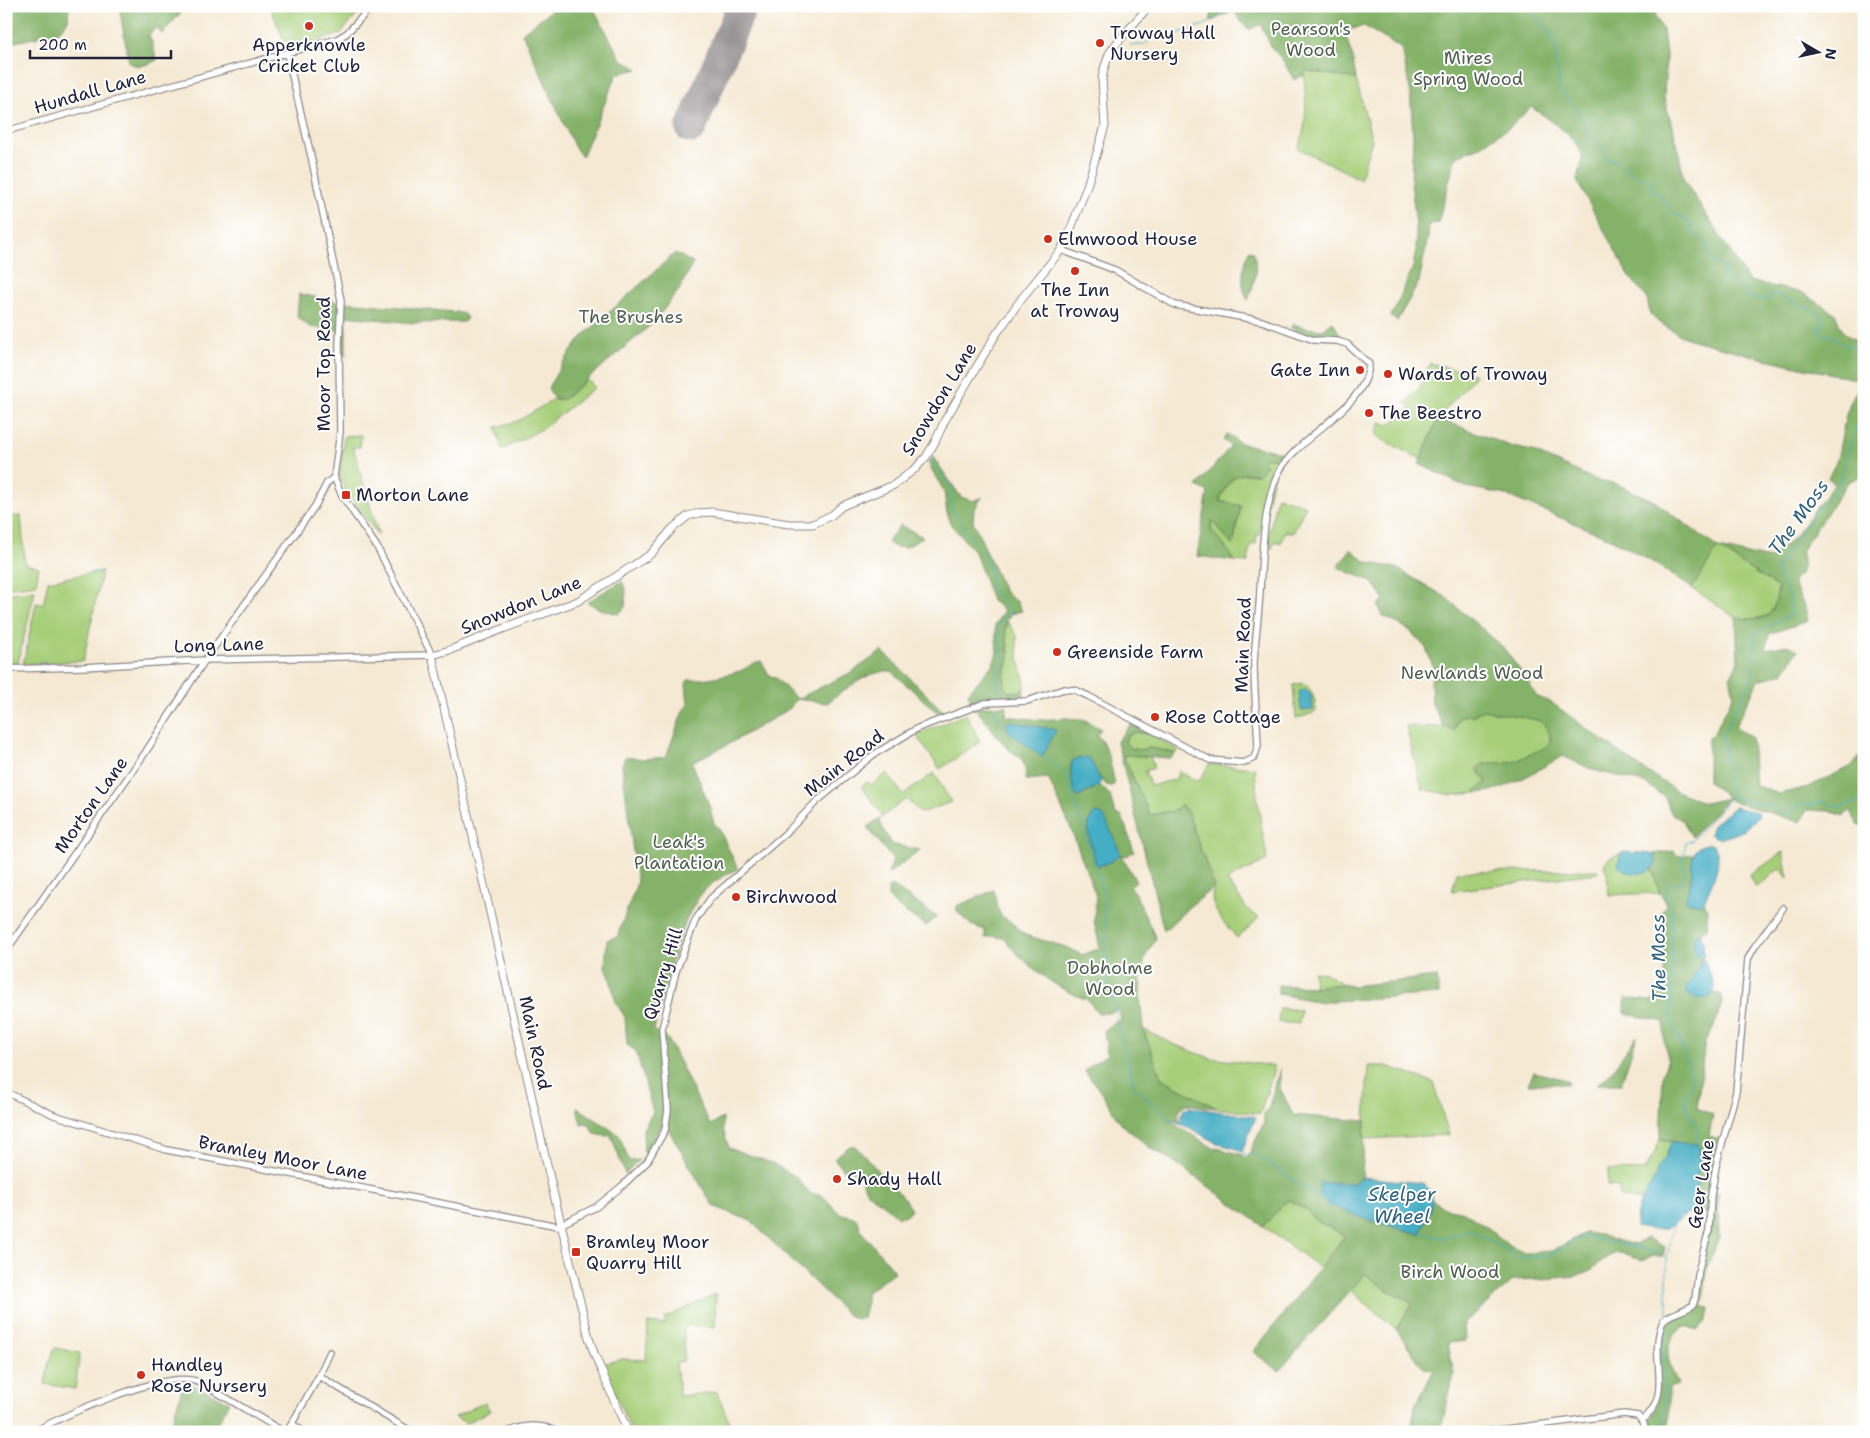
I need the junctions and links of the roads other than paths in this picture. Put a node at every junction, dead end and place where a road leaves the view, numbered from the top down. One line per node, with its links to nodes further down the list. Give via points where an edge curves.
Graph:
1 (372, 6): 3 (street, Hundall Lane, via 341,38)
2 (1149, 6): 5 (main road, Snowdon Lane, via 1113,49 1104,69 1105,126 1078,211)
3 (287, 54): 4 (street, Hundall Lane); 6 (street, Moor Top Road, via 340,287 340,432)
4 (6, 131)
5 (1061, 250): 7 (main road, Snowdon Lane, via 994,336 926,457 894,485 842,506 813,524 789,524 712,512 688,516 651,554 578,601); 10 (street, Main Road, via 1115,270 1175,305 1262,321 1314,340 1337,340 1347,344 1369,364 1368,375 1356,394 1292,454 1277,476 1263,536 1254,660 1258,746 1254,758 1244,763 1210,760 1068,688 1027,701 993,702 918,728 873,755)
6 (334, 477): 7 (street, via 342,496 377,547); 8 (street, Morton Lane)
7 (432, 655): 8 (street, Long Lane); 14 (main road, Main Road)
8 (205, 660): 9 (street, Long Lane); 12 (street, Morton Lane, via 145,753)
9 (6, 668)
10 (711, 898): 14 (street, Quarry Hill, via 696,919 666,1005 662,1029 668,1110 665,1130 647,1162 621,1187 596,1207)
11 (1783, 908): 17 (street, Geer Lane, via 1748,959 1736,1092 1716,1166 1709,1230 1695,1299 1692,1306 1665,1319 1662,1324 1656,1350 1659,1390 1653,1408)
12 (6, 951)
13 (6, 1092): 14 (street, Bramley Moor Lane, via 54,1115 167,1150 549,1226)
14 (561, 1225): 25 (main road, Main Road, via 589,1338)
15 (330, 1352): 16 (street)
16 (319, 1376): 18 (street); 22 (street)
17 (1642, 1421): 26 (street, via 1635,1414 1624,1414); 27 (street)
18 (292, 1424): 20 (street); 21 (street)
19 (33, 1432): 20 (street, via 123,1394 182,1379 200,1383)
20 (285, 1432)
21 (304, 1432)
22 (412, 1432)
23 (508, 1432): 24 (street, via 525,1426 539,1426)
24 (558, 1432)
25 (628, 1432)
26 (1482, 1432)
27 (1645, 1432)

